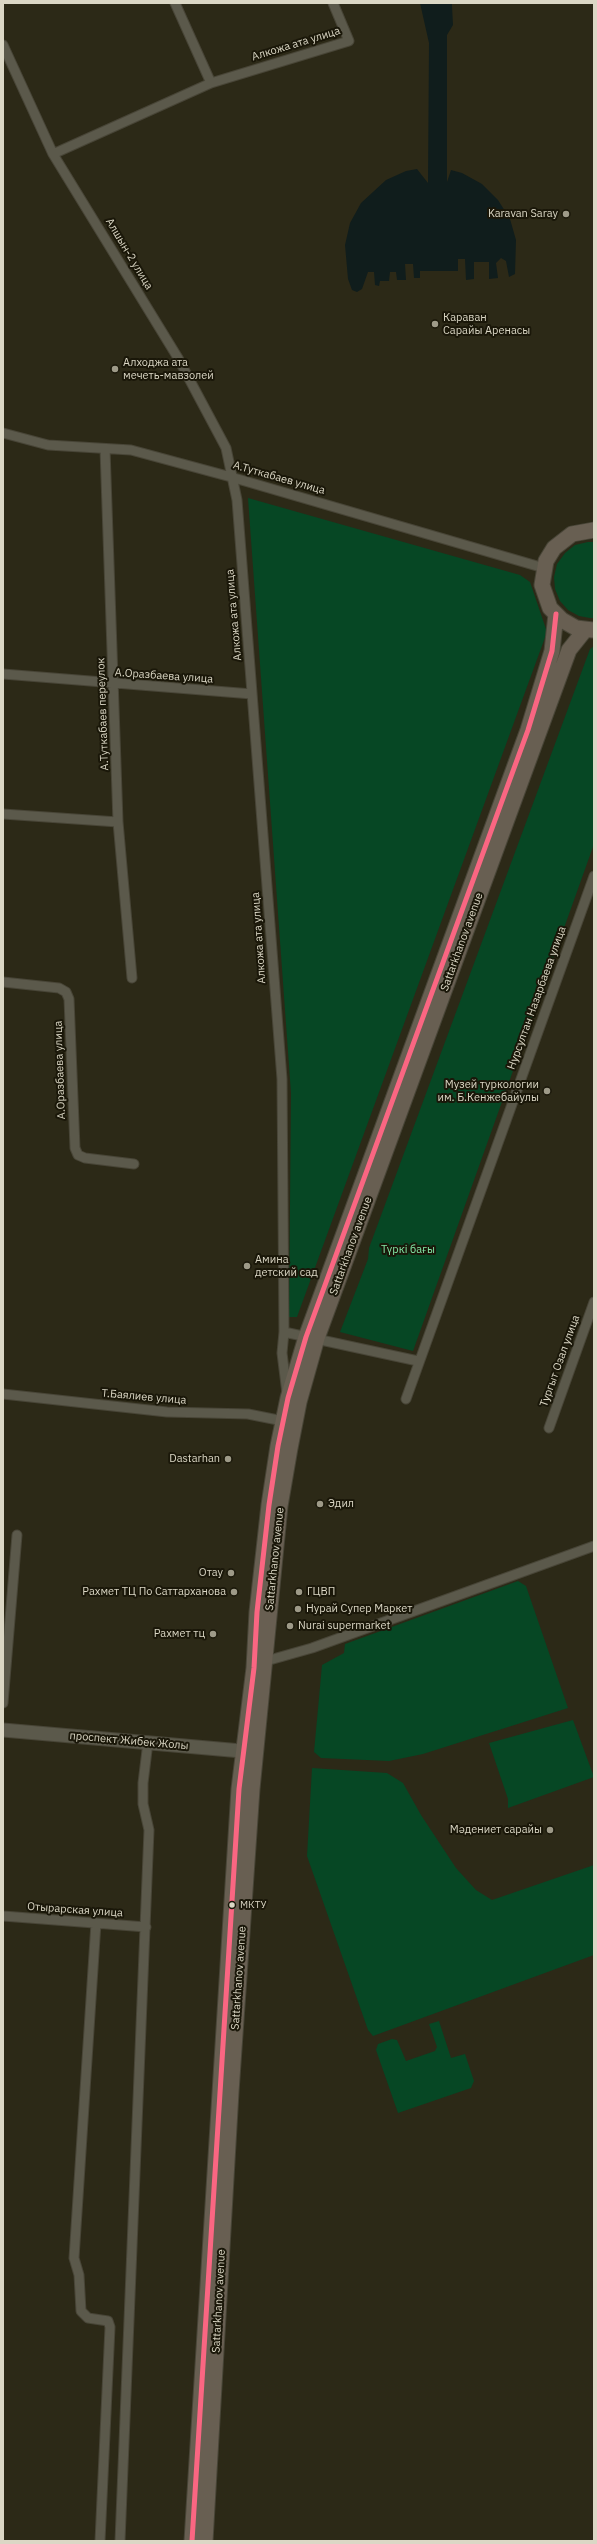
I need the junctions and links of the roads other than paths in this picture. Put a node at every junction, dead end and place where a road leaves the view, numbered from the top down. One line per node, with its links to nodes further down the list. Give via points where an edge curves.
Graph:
1 (175, 3): 4 (street)
2 (333, 3): 4 (street, Алкожа ата улица, via 349,41)
3 (3, 45): 5 (street, Алшын-2 улица)
4 (211, 83): 5 (street)
5 (54, 154): 8 (street, Алшын-2 улица, via 199,395 226,448)
6 (3, 433): 7 (street, А.Туткабаев улица, via 48,445)
7 (105, 449): 8 (street, А.Туткабаев улица, via 131,450); 15 (street, А.Туткабаев переулок)
8 (231, 477): 11 (street, А.Туткабаев улица); 16 (street, Алкожа ата улица, via 237,500)
9 (594, 523): 10 (main road)
10 (587, 531): 11 (main road, via 559,542 549,554)
11 (544, 568): 12 (main road, via 544,593)
12 (556, 614): 13 (main road, via 569,624); 25 (main road, Sattarkhanov avenue, via 552,652 528,730)
13 (589, 630): 25 (main road, Sattarkhanov avenue, via 570,650)
14 (3, 674): 15 (street, А.Оразбаева улица)
15 (114, 684): 16 (street, А.Оразбаева улица); 18 (street, А.Туткабаев переулок)
16 (252, 694): 24 (street, Алкожа ата улица, via 282,1079)
17 (3, 814): 18 (street)
18 (118, 822): 20 (street, А.Туткабаев переулок)
19 (594, 876): 26 (street, Нурсултан Назарбаева улица)
20 (132, 978)
21 (3, 982): 22 (street, А.Оразбаева улица, via 59,988 66,992 69,999 75,1148 78,1155 85,1158)
22 (134, 1164)
23 (594, 1302): 31 (street, Тургыт Озал улица)
24 (284, 1332): 25 (street); 28 (street, Алкожа ата улица, via 282,1354)
25 (311, 1338): 26 (street); 28 (main road, Sattarkhanov avenue); 34 (main road, Sattarkhanov avenue, via 281,1499)
26 (418, 1361): 29 (street, Нурсултан Назарбаева улица)
27 (3, 1394): 30 (street, Т.Баялиев улица, via 167,1412 248,1414)
28 (288, 1398): 30 (main road, Sattarkhanov avenue)
29 (406, 1399)
30 (283, 1421): 38 (main road, Sattarkhanov avenue, via 269,1505 257,1612)
31 (549, 1428)
32 (17, 1535): 35 (street)
33 (594, 1546): 34 (street, via 312,1648)
34 (266, 1661): 38 (main road, Sattarkhanov avenue)
35 (3, 1703)
36 (3, 1730): 37 (main road, проспект Жибек Жолы)
37 (148, 1742): 38 (main road, проспект Жибек Жолы); 41 (street, via 143,1783 143,1804 149,1830)
38 (249, 1752): 44 (main road, Sattarkhanov avenue); 45 (main road, Sattarkhanov avenue)
39 (3, 1916): 40 (street, Отырарская улица)
40 (96, 1923): 41 (street, Отырарская улица); 42 (street, via 74,2258 79,2276 80,2311 88,2318 108,2321 110,2327)
41 (146, 1927): 43 (street)
42 (100, 2541)
43 (120, 2541)
44 (192, 2541)
45 (205, 2541)

